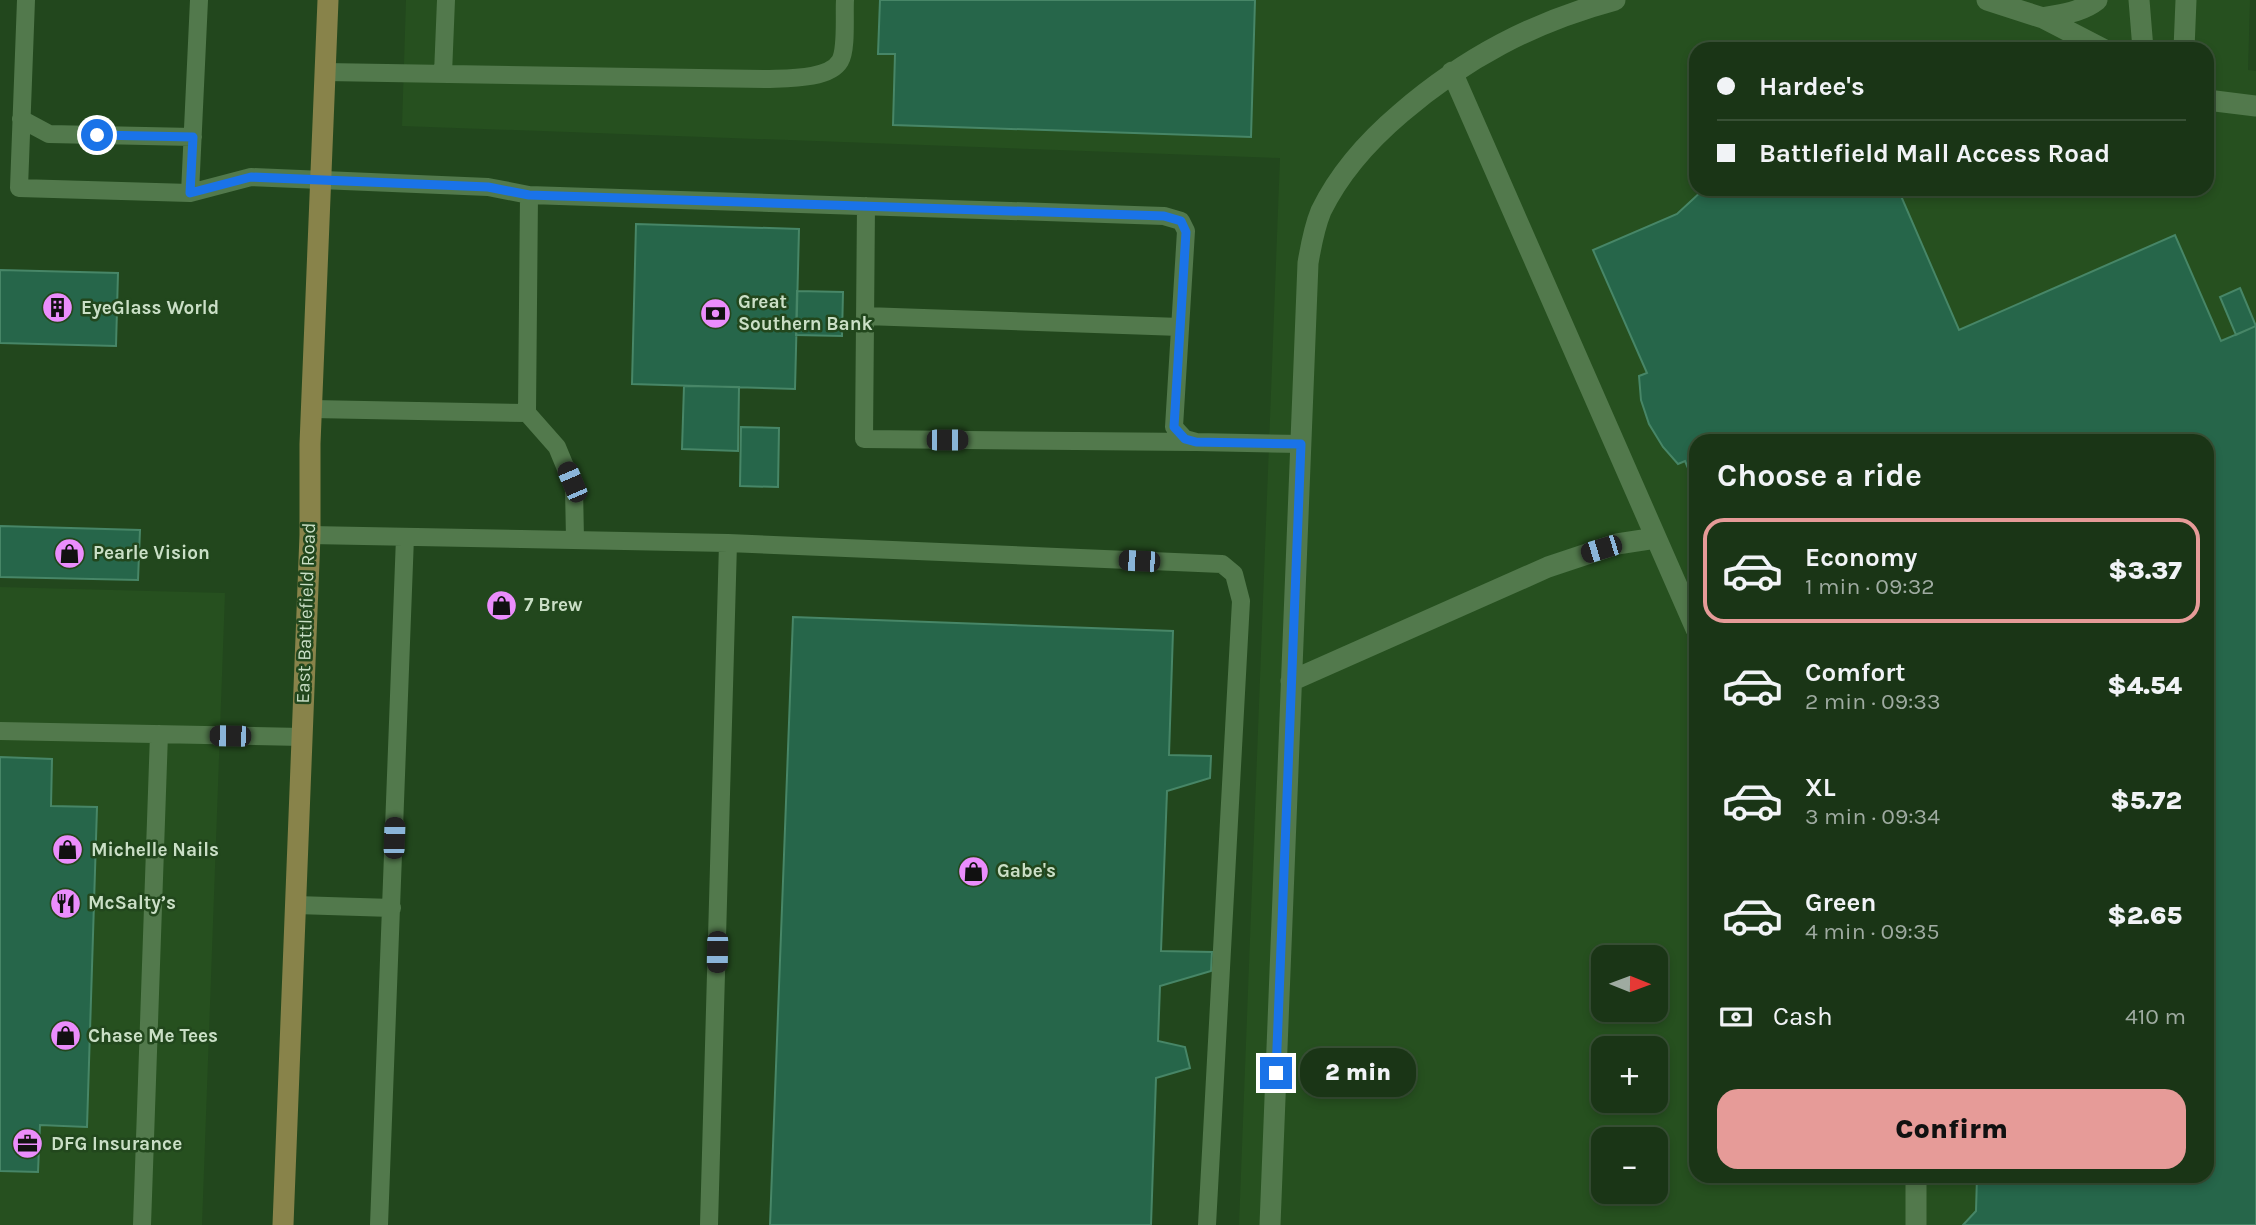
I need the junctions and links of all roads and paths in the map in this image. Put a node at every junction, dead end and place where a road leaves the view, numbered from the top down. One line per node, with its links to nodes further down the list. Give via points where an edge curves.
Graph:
1 (26, 0): 20 (lane)
2 (199, 0): 21 (lane)
3 (328, 0): 15 (main road, East Battlefield Road)
4 (446, 0): 17 (lane)
5 (845, 0): 17 (lane, via 841,60 822,74 766,79)
6 (1615, 0): 16 (street, via 1499,44)
7 (1987, 0): 11 (street)
8 (2097, 0): 11 (street, via 2073,12)
9 (2139, 0): 13 (street)
10 (2186, 0): 14 (street)
11 (2043, 18): 12 (street)
12 (2089, 42)
13 (2142, 42)
14 (2185, 42)
15 (326, 72): 17 (lane); 22 (main road, East Battlefield Road)
16 (1452, 72): 31 (street, via 1374,137 1347,167 1320,214 1308,262); 34 (street)
17 (443, 74)
18 (2214, 101): 19 (street)
19 (2256, 106)
20 (22, 119): 21 (lane, via 49,135); 23 (lane, via 19,188)
21 (193, 137): 23 (lane)
22 (321, 179): 23 (lane, via 251,177); 24 (lane, via 488,187); 28 (main road, East Battlefield Road)
23 (190, 193)
24 (529, 195): 25 (lane); 29 (lane)
25 (866, 206): 26 (lane); 27 (lane, via 1164,216 1181,221 1186,232)
26 (865, 316): 27 (lane); 30 (lane, via 864,439)
27 (1180, 327): 30 (lane, via 1174,427 1185,439)
28 (312, 409): 29 (lane); 32 (main road, East Battlefield Road)
29 (527, 412): 35 (lane, via 557,447 574,488)
30 (1196, 442): 31 (lane)
31 (1301, 444): 38 (street)
32 (310, 535): 33 (lane); 41 (main road, East Battlefield Road)
33 (405, 537): 35 (lane); 43 (lane)
34 (1657, 538): 37 (street); 38 (street, via 1617,544 1548,567)
35 (575, 539): 36 (lane)
36 (728, 543): 48 (lane); 49 (lane, via 1222,564 1234,574 1241,601)
37 (1689, 613)
38 (1291, 681): 50 (street)
39 (0, 731): 40 (lane)
40 (159, 734): 41 (lane); 45 (lane)
41 (302, 737): 42 (main road, East Battlefield Road)
42 (296, 905): 43 (lane); 46 (main road, East Battlefield Road)
43 (392, 908): 47 (lane)
44 (1916, 1183): 51 (street)
45 (142, 1225)
46 (283, 1225)
47 (379, 1225)
48 (709, 1225)
49 (1207, 1225)
50 (1270, 1225)
51 (1916, 1225)

